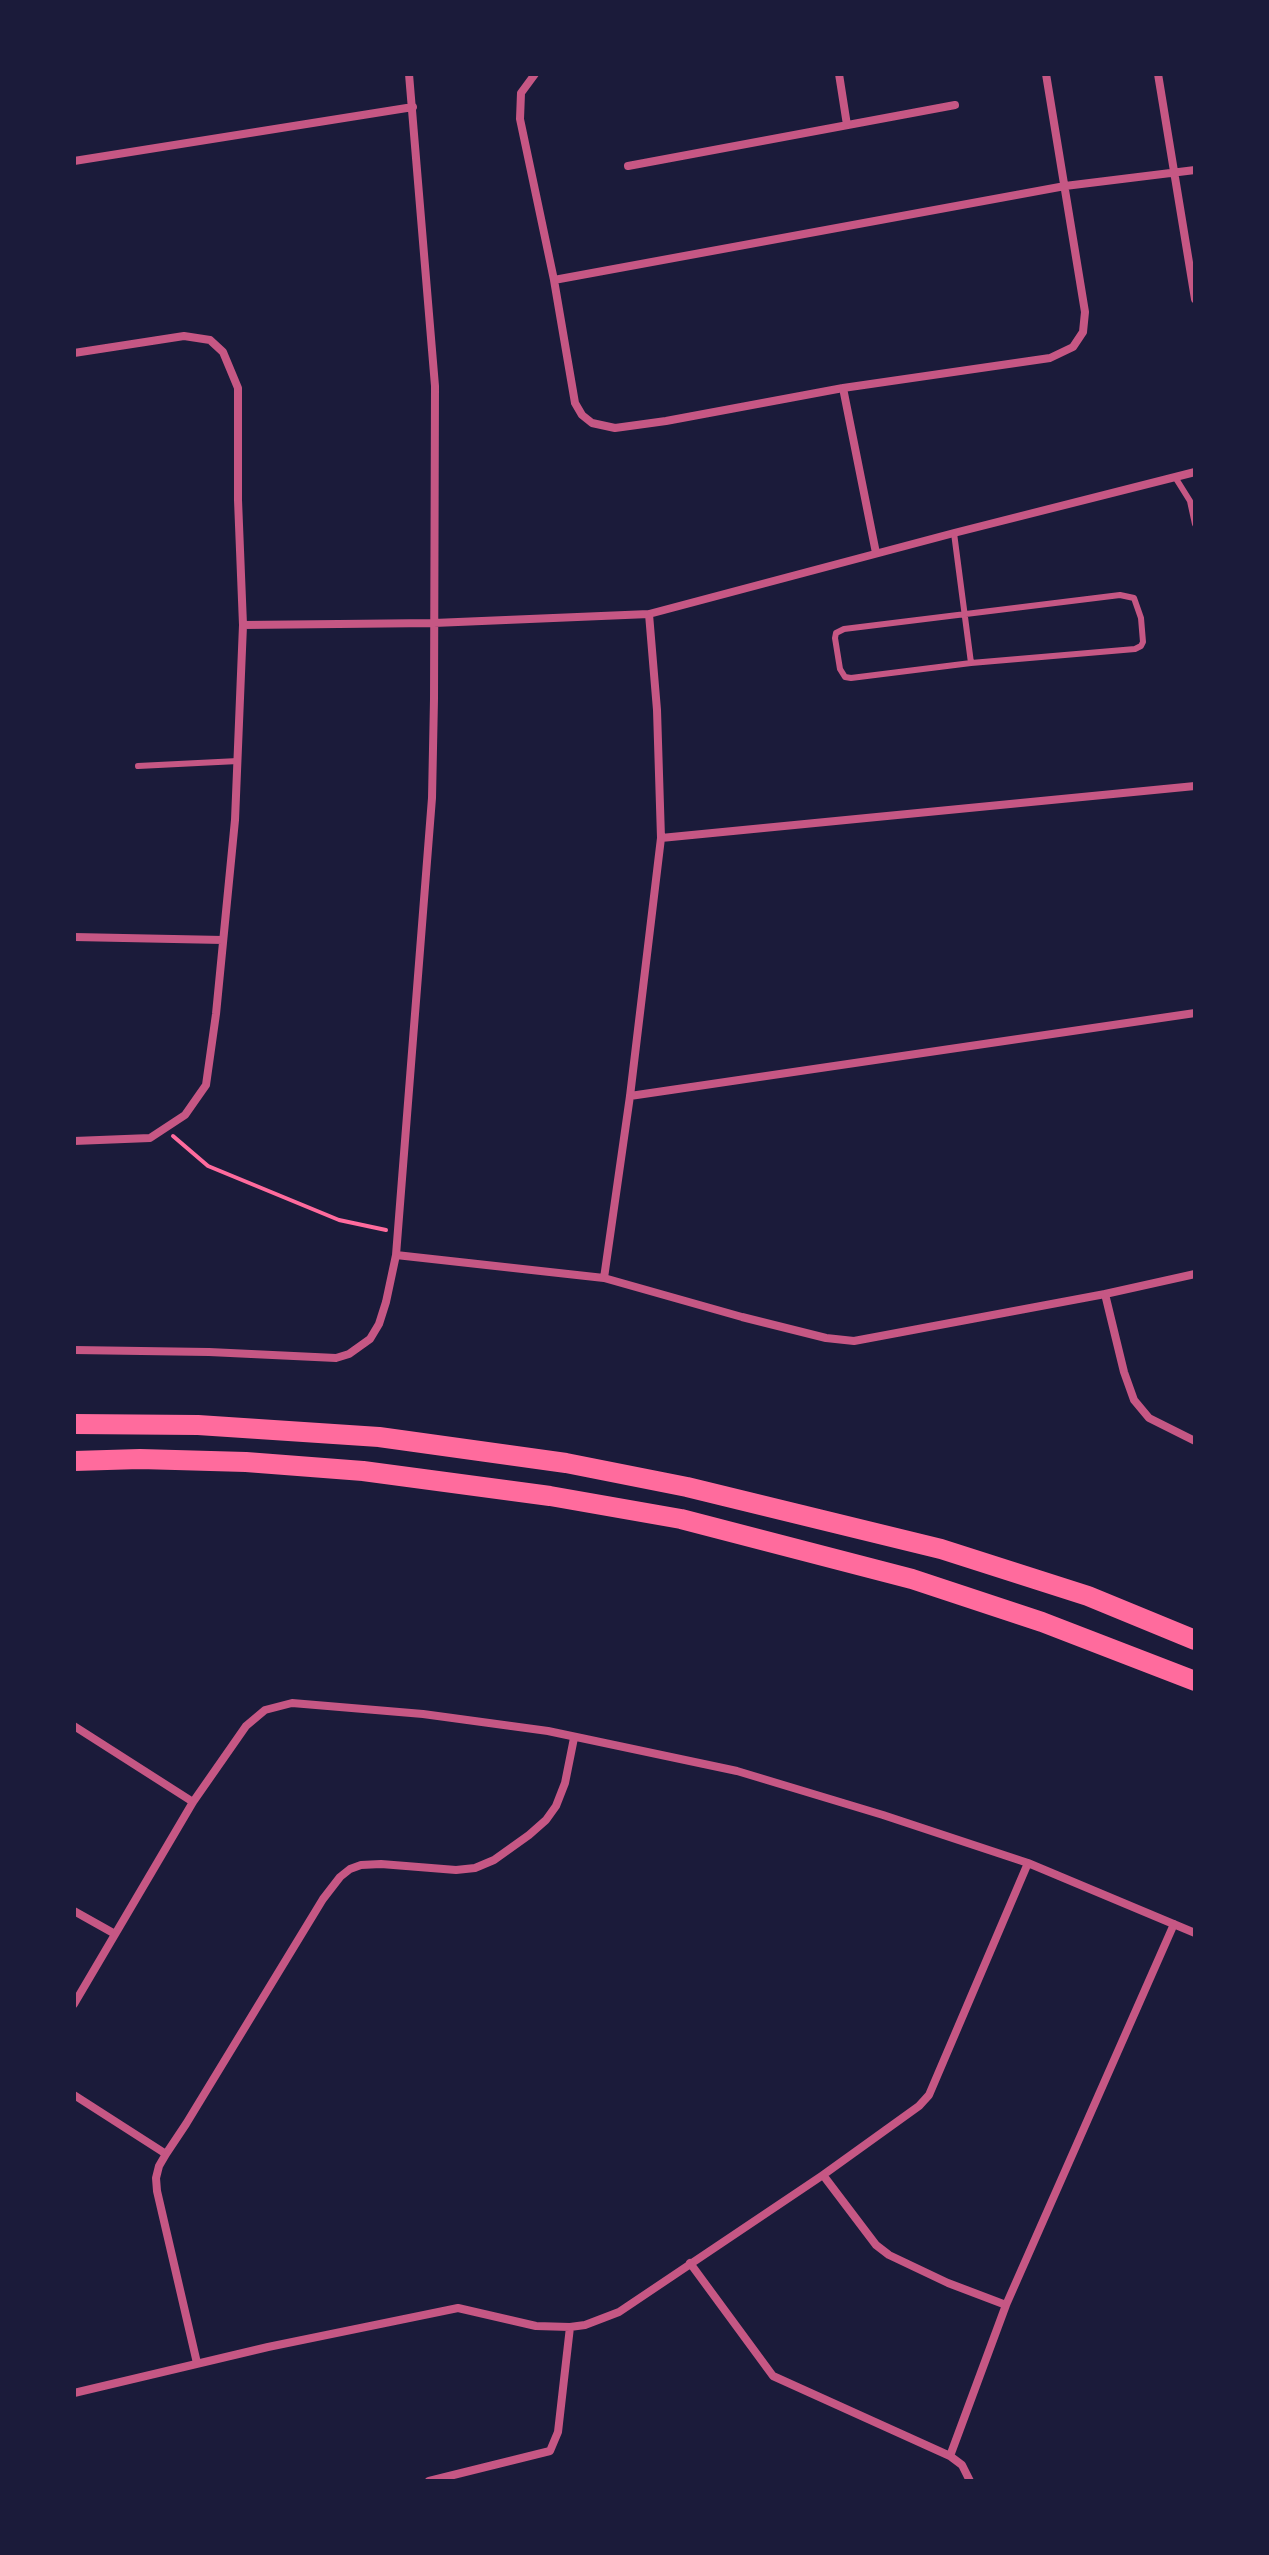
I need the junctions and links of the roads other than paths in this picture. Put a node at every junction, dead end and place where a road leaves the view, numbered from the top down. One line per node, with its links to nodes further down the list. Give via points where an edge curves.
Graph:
1 (409, 74): 7 (street)
2 (535, 74): 14 (street, via 521,93 520,119)
3 (839, 74): 8 (street)
4 (1046, 74): 13 (street)
5 (1158, 74): 12 (street)
6 (955, 105): 8 (street)
7 (413, 107): 9 (street); 25 (street, via 435,386)
8 (847, 125): 10 (street)
9 (74, 161)
10 (628, 166)
11 (1195, 170): 12 (street)
12 (1175, 172): 13 (street); 15 (street)
13 (1065, 186): 14 (street); 17 (street, via 1085,312 1083,332 1073,347 1050,358)
14 (554, 280): 17 (street, via 575,403 592,423 615,428 666,421)
15 (1195, 299)
16 (74, 353): 26 (street, via 184,336 210,340 223,352 238,388)
17 (843, 388): 22 (street)
18 (1195, 472): 19 (street)
19 (1175, 477): 20 (lane, via 1190,501); 21 (street)
20 (1195, 524)
21 (954, 533): 22 (street); 24 (lane)
22 (876, 553): 23 (street)
23 (649, 614): 25 (street); 31 (street)
24 (964, 615): 27 (lane); 27 (lane, via 844,629 835,638 845,677); 27 (lane, via 1120,595 1134,598 1141,618 1143,642 1135,649)
25 (434, 623): 26 (street); 37 (street, via 432,798)
26 (243, 625): 28 (street)
27 (971, 663)
28 (238, 761): 29 (lane); 33 (street)
29 (138, 766)
30 (1195, 786): 31 (street)
31 (661, 838): 35 (street)
32 (74, 937): 33 (street)
33 (223, 940): 36 (street, via 206,1085 185,1115 150,1138)
34 (1195, 1013): 35 (street)
35 (630, 1096): 39 (street)
36 (74, 1141)
37 (396, 1255): 39 (street); 41 (street, via 379,1324 349,1354 330,1358)
38 (1195, 1274): 40 (street)
39 (604, 1278): 40 (street, via 742,1317 854,1341)
40 (1105, 1294): 43 (street, via 1134,1400 1157,1424)
41 (74, 1350)
42 (74, 1424): 45 (main road, via 320,1431 566,1463 941,1549 1088,1596)
43 (1195, 1441)
44 (74, 1461): 46 (main road, via 246,1462 363,1471 681,1519 912,1579)
45 (1195, 1640)
46 (1195, 1681)
47 (74, 1726): 49 (street)
48 (574, 1738): 49 (street, via 423,1714 281,1704 246,1726); 50 (street, via 737,1771); 57 (street, via 556,1806 529,1835 494,1860 456,1870 361,1865 340,1877)
49 (193, 1802): 54 (street)
50 (1028, 1863): 52 (street); 58 (street, via 929,2095)
51 (74, 1911): 54 (street)
52 (1174, 1924): 53 (street); 60 (street)
53 (1195, 1933)
54 (115, 1934): 55 (street)
55 (74, 2004)
56 (74, 2095): 57 (street)
57 (166, 2154): 62 (street, via 156,2178 157,2191)
58 (823, 2175): 59 (street); 60 (street, via 889,2255)
59 (690, 2263): 61 (street, via 619,2312); 64 (street, via 773,2376)
60 (1006, 2305): 64 (street)
61 (570, 2327): 62 (street, via 536,2326 458,2308); 65 (street, via 558,2432 550,2451)
62 (197, 2363): 63 (street)
63 (74, 2393)
64 (950, 2456): 66 (street)
65 (429, 2481)
66 (970, 2481)

